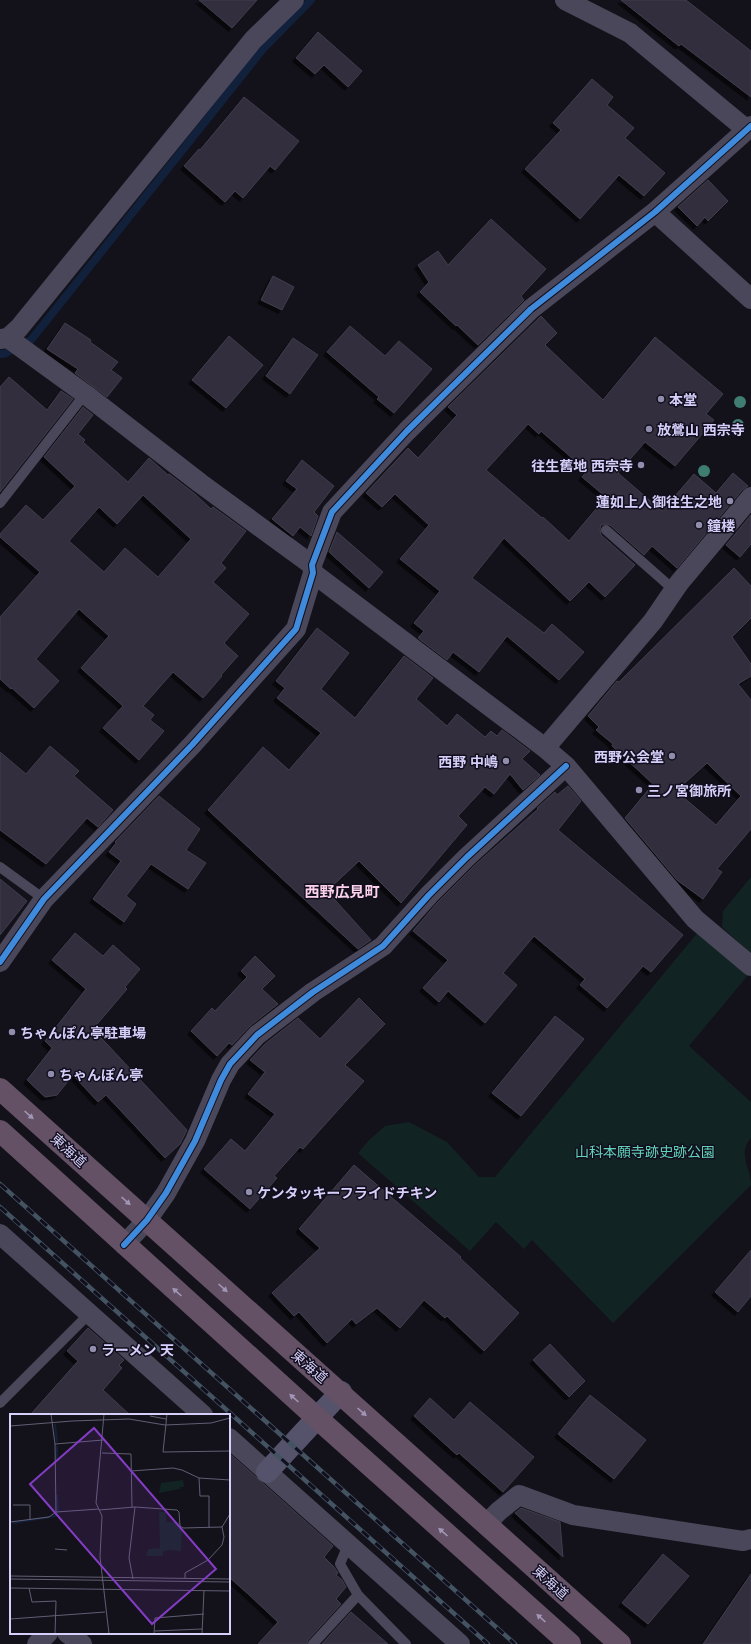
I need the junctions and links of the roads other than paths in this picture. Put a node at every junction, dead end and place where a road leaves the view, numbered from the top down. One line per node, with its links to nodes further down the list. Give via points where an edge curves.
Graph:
1 (294, 0): 6 (street, via 253,40 27,317)
2 (565, 0): 3 (street, via 630,33)
3 (749, 128): 4 (street)
4 (655, 212): 5 (street); 11 (street, via 531,309 407,431 332,512)
5 (751, 299)
6 (4, 338): 7 (street)
7 (85, 394): 9 (lane); 11 (street)
8 (751, 497): 12 (street)
9 (0, 503)
10 (606, 530): 12 (lane)
11 (313, 569): 13 (street); 16 (street, via 296,629 192,745)
12 (674, 590): 13 (street, via 653,621)
13 (545, 748): 14 (street)
14 (566, 766): 18 (street, via 695,919); 21 (street, via 429,895 383,946 313,992 257,1035 230,1064 195,1141 166,1193)
15 (0, 867): 16 (lane)
16 (44, 899): 17 (street)
17 (0, 962)
18 (751, 966)
19 (0, 1088): 21 (highway, 東海道, one-way to 21)
20 (0, 1132): 23 (highway)
21 (147, 1220): 23 (street); 25 (highway, 東海道, one-way to 25)
22 (0, 1234): 24 (street)
23 (124, 1245): 28 (highway, one-way to 23)
24 (89, 1314): 26 (lane); 27 (street)
25 (340, 1392): 28 (street); 31 (highway, 東海道, one-way to 31)
26 (0, 1403)
27 (202, 1414)
28 (316, 1418): 30 (street); 42 (highway, one-way to 28)
29 (230, 1439): 30 (street)
30 (267, 1472): 33 (street)
31 (486, 1524): 32 (street, via 519,1495 573,1515 743,1541); 43 (highway, 東海道)
32 (751, 1539)
33 (348, 1546): 34 (lane, via 340,1564); 41 (street)
34 (358, 1595): 39 (lane); 40 (lane)
35 (47, 1634): 37 (street)
36 (68, 1634): 38 (street)
37 (37, 1644)
38 (82, 1644)
39 (313, 1644)
40 (406, 1644)
41 (460, 1644)
42 (570, 1644)
43 (620, 1644)

